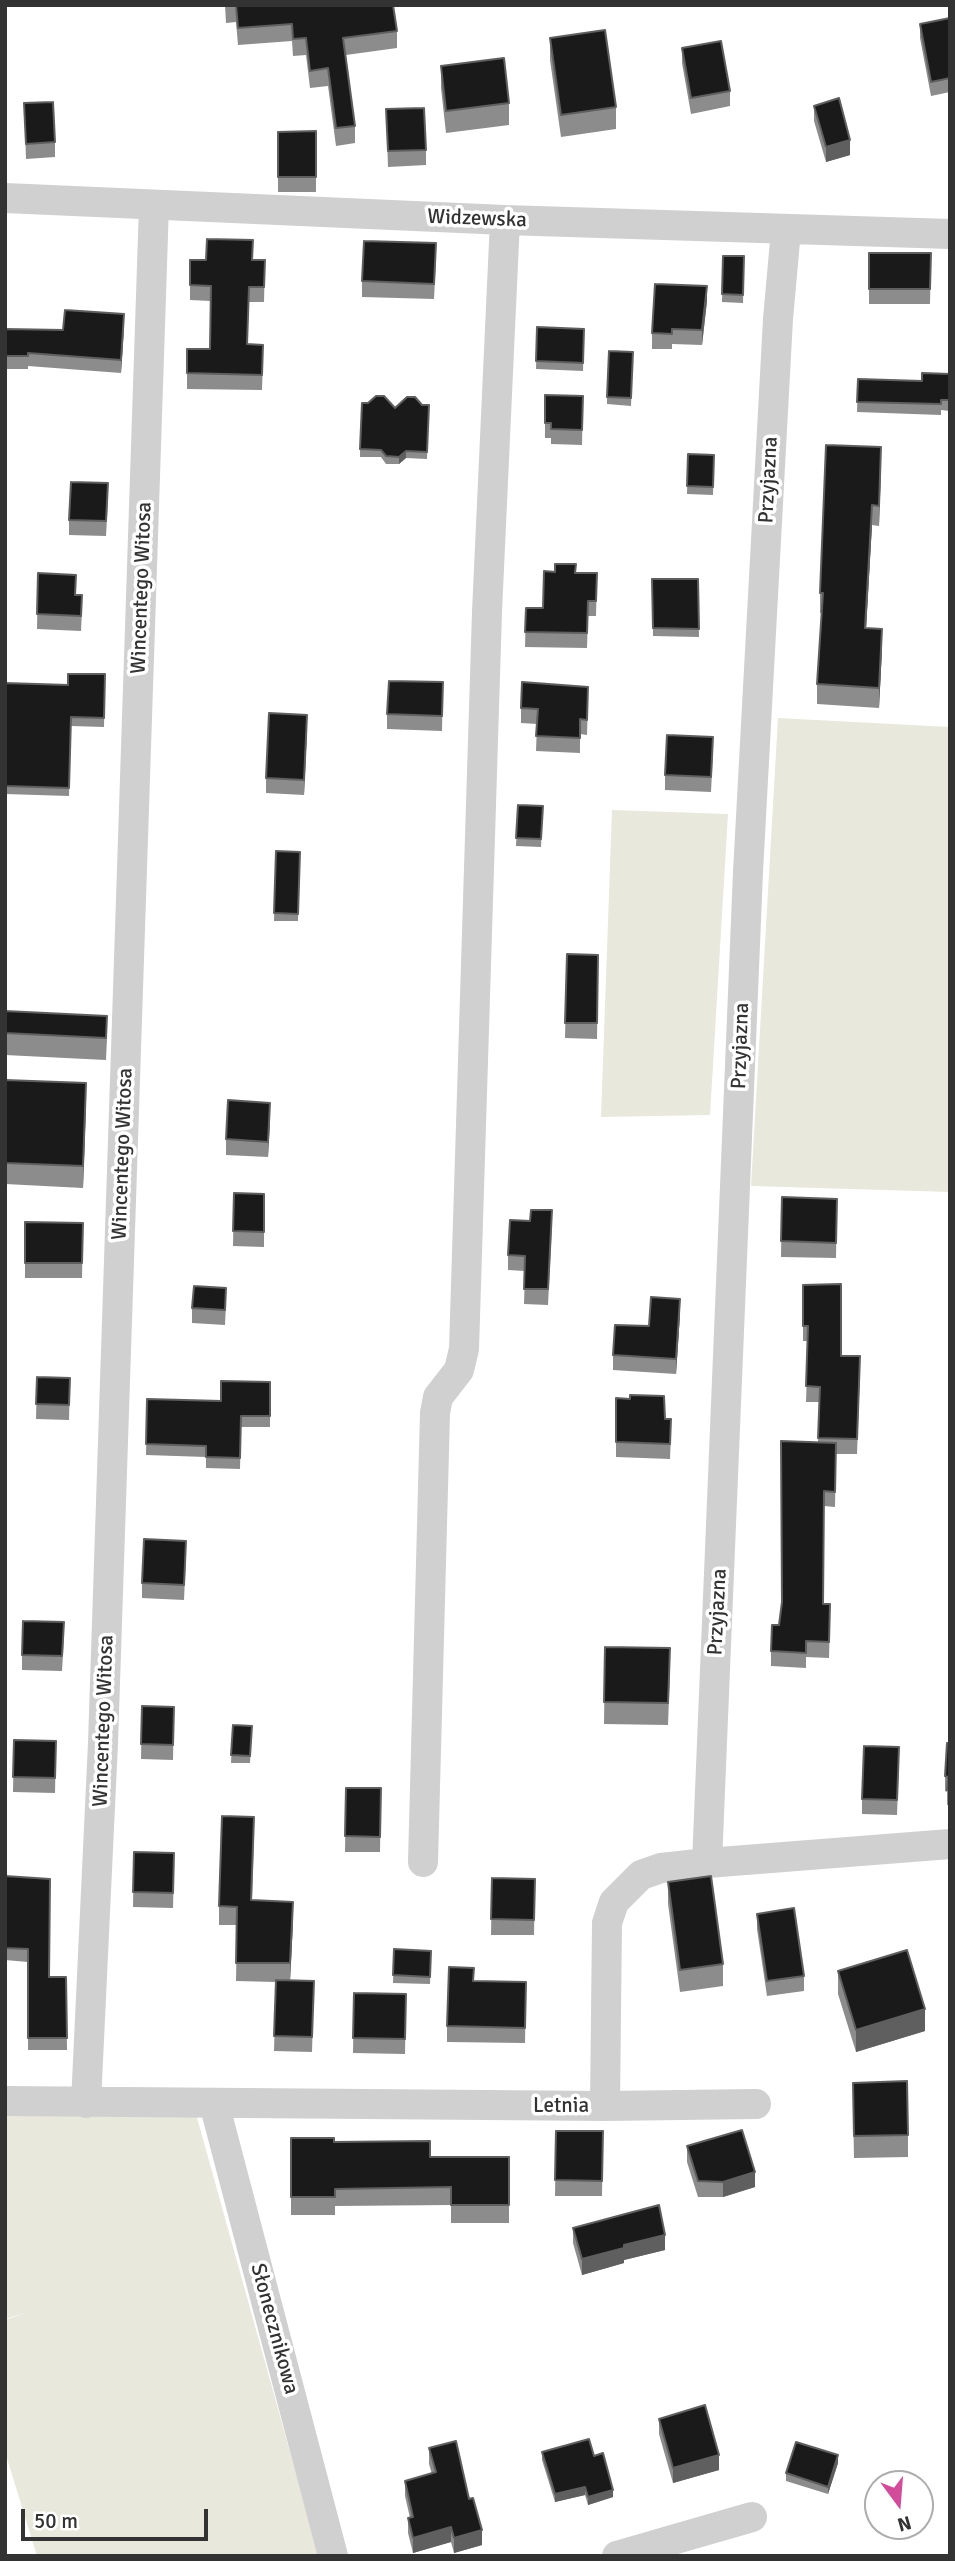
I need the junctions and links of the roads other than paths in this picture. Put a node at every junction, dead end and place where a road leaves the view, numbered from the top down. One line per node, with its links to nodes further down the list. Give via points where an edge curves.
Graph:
1 (5, 198): 2 (street, Widzewska)
2 (154, 205): 3 (street, Widzewska); 11 (street, Wincentego Witosa, via 104,1729)
3 (505, 220): 4 (street, Widzewska); 7 (street, via 486,626 464,1349 459,1370 438,1397 435,1413)
4 (786, 230): 5 (street, Widzewska); 8 (street, Przyjazna, via 748,872)
5 (950, 234)
6 (950, 1844): 8 (street, Letnia)
7 (423, 1862)
8 (707, 1863): 13 (street, Letnia, via 641,1875 614,1902 607,1923)
9 (5, 2102): 11 (street, Letnia)
10 (214, 2103): 11 (street, Letnia); 13 (street, Letnia); 15 (street, Słonecznikowa)
11 (86, 2104)
12 (756, 2104): 13 (street)
13 (605, 2106)
14 (752, 2517): 16 (street)
15 (333, 2556)
16 (617, 2556)

